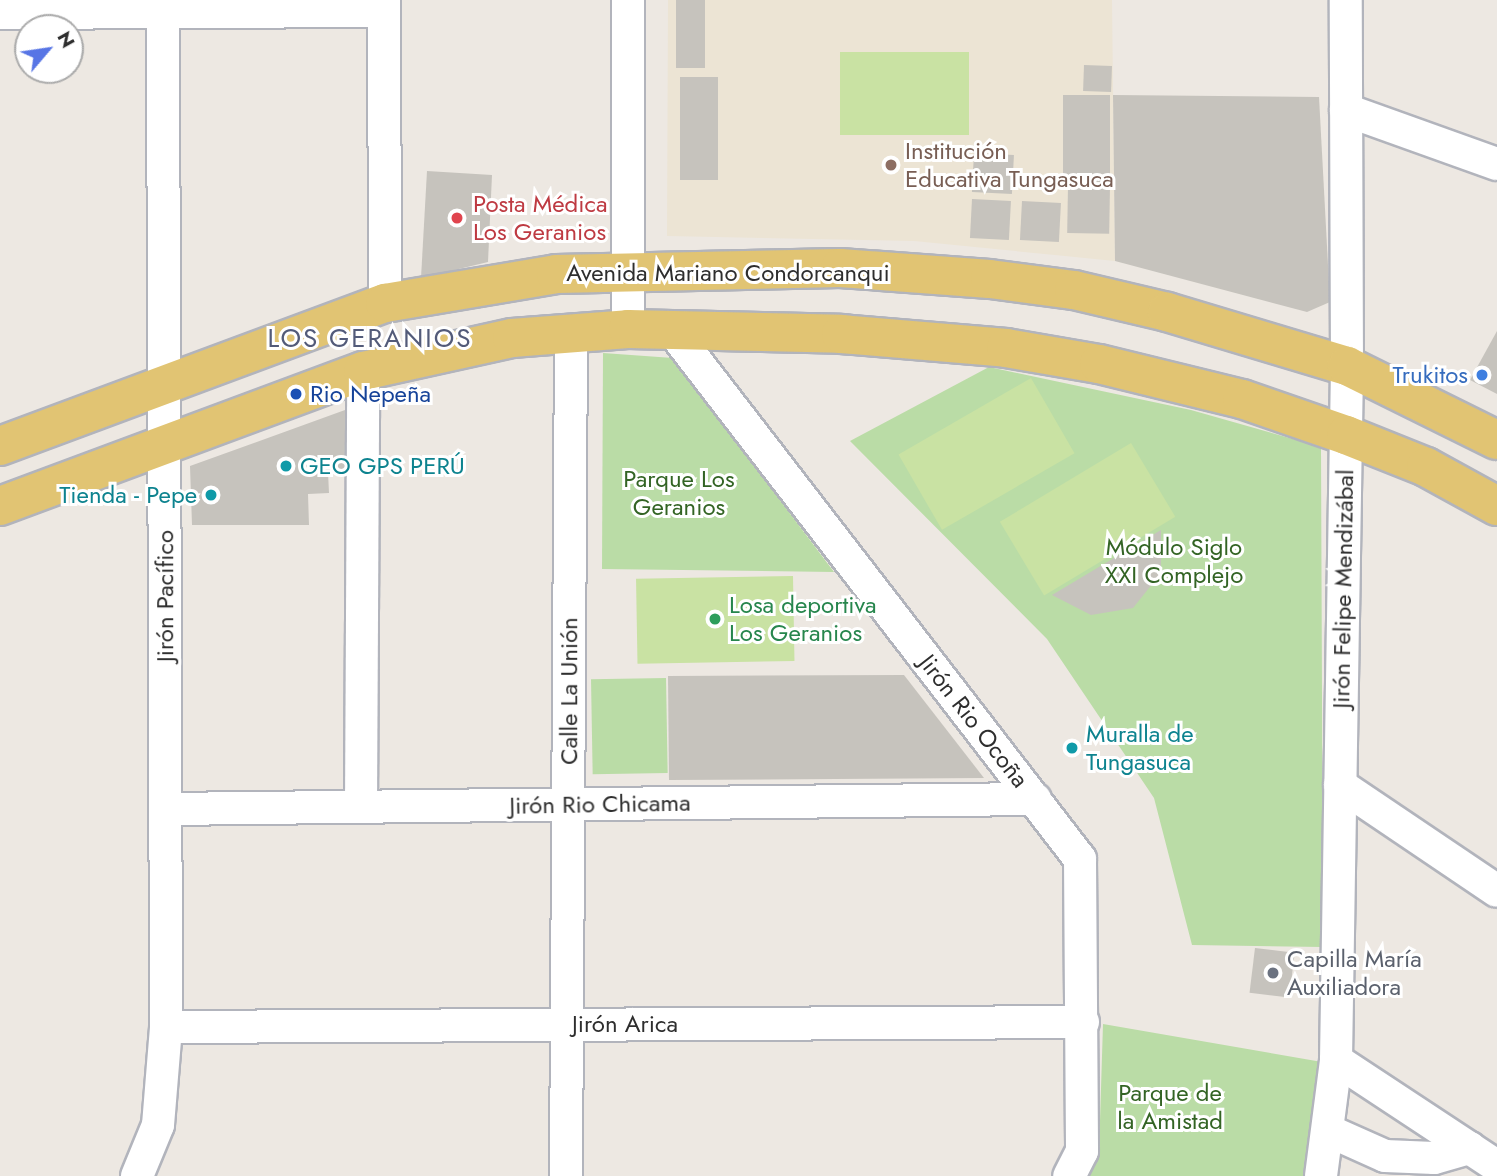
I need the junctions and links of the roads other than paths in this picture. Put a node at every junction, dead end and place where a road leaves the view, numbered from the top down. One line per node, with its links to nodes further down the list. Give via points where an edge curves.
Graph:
1 (628, 0): 8 (street)
2 (1346, 0): 6 (street, Jirón Felipe Mendizábal)
3 (384, 5): 4 (street); 9 (street)
4 (163, 12): 5 (street); 15 (street, Jirón Pacífico)
5 (0, 13)
6 (1346, 110): 7 (street); 13 (street, Jirón Felipe Mendizábal)
7 (1497, 164)
8 (628, 269): 9 (main road, Avenida Mariano Condorcanqui, via 487,282); 10 (street); 13 (main road, Avenida Mariano Condorcanqui, via 840,268 1002,280 1167,312)
9 (385, 303): 15 (main road, Avenida Mariano Condorcanqui)
10 (628, 330): 11 (main road); 12 (main road)
11 (672, 330): 16 (main road, via 841,334 1006,348 1099,364 1242,399); 23 (street, Jirón Rio Ocoña)
12 (571, 333): 14 (main road, via 512,338); 24 (street, Calle La Unión)
13 (1347, 366): 16 (street, Jirón Felipe Mendizábal); 17 (main road, Avenida Mariano Condorcanqui)
14 (363, 372): 18 (main road); 25 (street)
15 (164, 383): 18 (street, Jirón Pacífico); 19 (main road, Avenida Mariano Condorcanqui)
16 (1346, 435): 21 (main road, via 1426,467); 22 (street, Jirón Felipe Mendizábal)
17 (1497, 440)
18 (164, 443): 20 (main road); 26 (street, Jirón Pacífico)
19 (0, 446)
20 (0, 506)
21 (1497, 506)
22 (1340, 785): 27 (street); 31 (street, Jirón Felipe Mendizábal)
23 (1034, 799): 24 (street, Jirón Rio Chicama); 28 (street, Jirón Rio Ocoña, via 1080,859)
24 (568, 804): 25 (street, Jirón Rio Chicama); 29 (street, Calle La Unión)
25 (360, 807): 26 (street, Jirón Rio Chicama)
26 (166, 809): 30 (street, Jirón Pacífico)
27 (1497, 891)
28 (1083, 1022): 29 (street, Jirón Arica); 37 (street, Jirón Rio Ocoña, via 1082,1151)
29 (566, 1024): 30 (street, Jirón Arica); 36 (street, Calle La Unión)
30 (166, 1027): 35 (street, Jirón Pacífico, via 158,1125)
31 (1336, 1060): 32 (street, Jirón Felipe Mendizábal); 33 (street)
32 (1329, 1131): 33 (street, via 1385,1156 1434,1158); 38 (street, Jirón Felipe Mendizábal)
33 (1470, 1148): 34 (street)
34 (1497, 1166)
35 (137, 1176)
36 (566, 1176)
37 (1069, 1176)
38 (1321, 1176)

